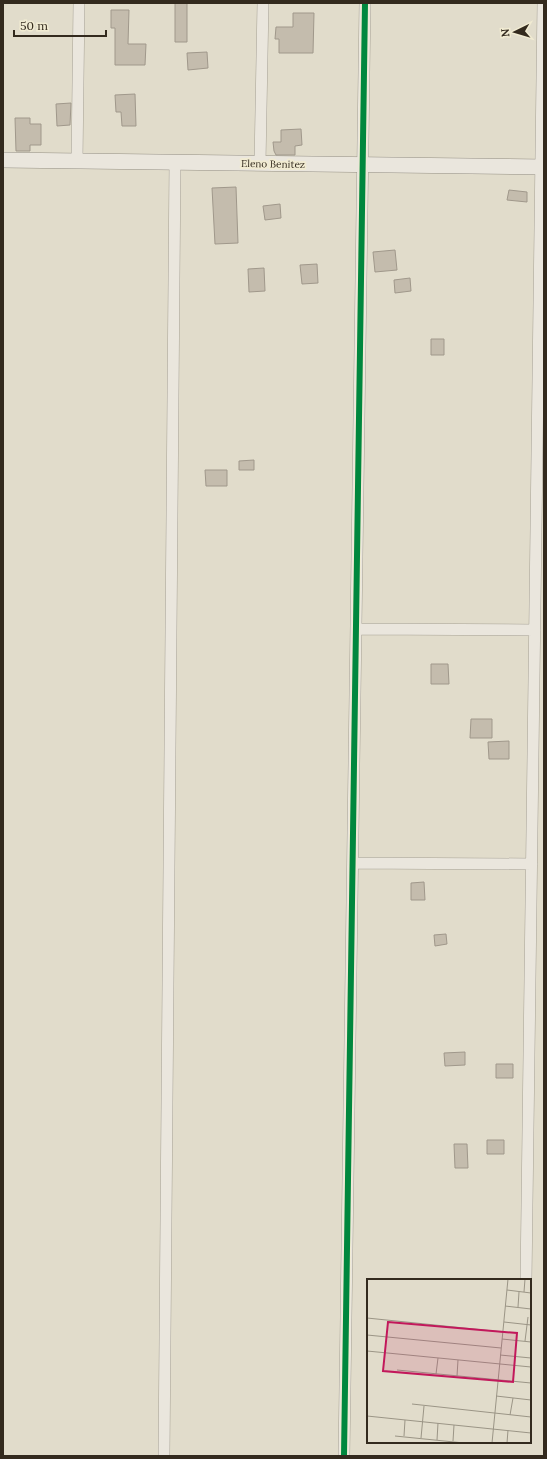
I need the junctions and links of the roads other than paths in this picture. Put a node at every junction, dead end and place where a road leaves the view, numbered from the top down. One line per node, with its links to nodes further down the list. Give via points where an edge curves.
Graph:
1 (79, 3): 6 (street)
2 (262, 3): 8 (street)
3 (365, 3): 9 (street)
4 (543, 3): 10 (street)
5 (3, 160): 6 (street, Eleno Benitez)
6 (77, 161): 7 (street, Eleno Benitez)
7 (175, 162): 8 (street, Eleno Benitez); 16 (street)
8 (260, 163): 9 (street, Eleno Benitez)
9 (363, 165): 10 (street, Eleno Benitez); 11 (street)
10 (543, 167): 12 (street)
11 (356, 629): 12 (street); 13 (street)
12 (535, 630): 14 (street)
13 (353, 863): 14 (street); 17 (street)
14 (532, 864): 15 (street)
15 (526, 1279)
16 (164, 1456)
17 (344, 1456)

